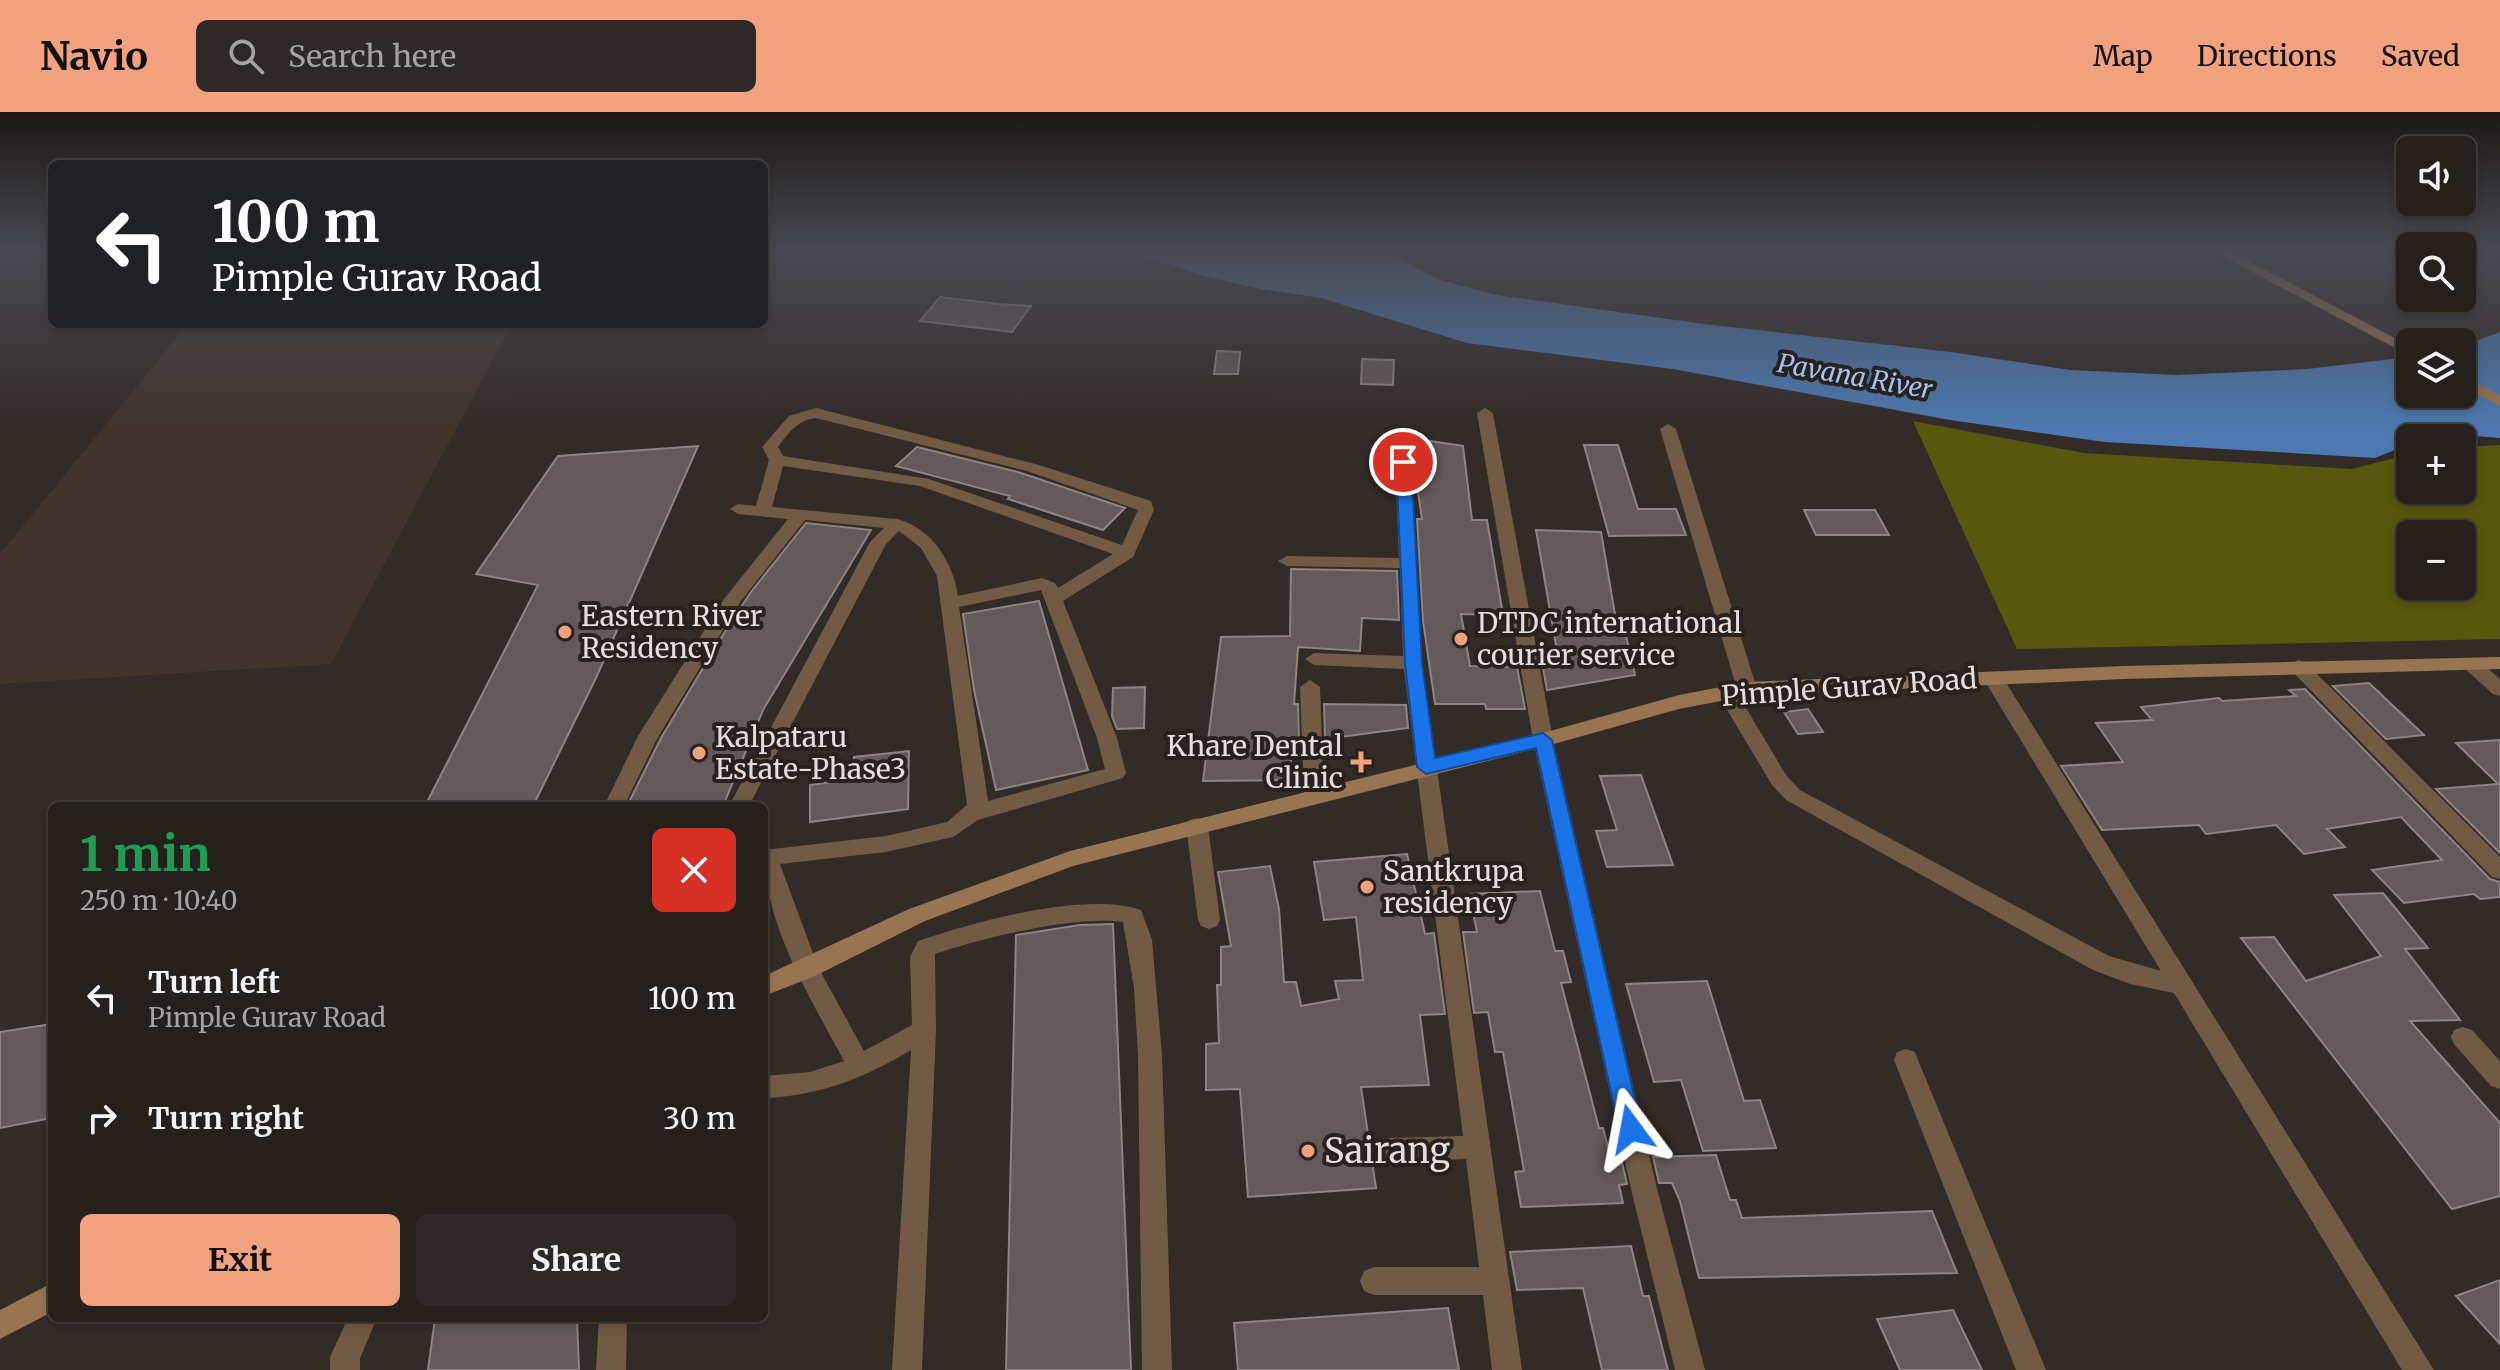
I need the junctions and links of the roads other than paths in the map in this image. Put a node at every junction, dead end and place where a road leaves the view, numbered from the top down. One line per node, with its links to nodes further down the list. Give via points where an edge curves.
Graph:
1 (2335, 312): 2 (street)
2 (2396, 344)
3 (2476, 388): 4 (street)
4 (2500, 401)
5 (1485, 413): 27 (street)
6 (1668, 429): 26 (street)
7 (777, 460): 10 (street); 13 (street, via 923,482); 13 (street, via 770,447 787,425 816,413 1033,468 1145,505)
8 (1403, 462): 15 (street)
9 (738, 509): 10 (street)
10 (763, 511): 11 (street)
11 (800, 515): 12 (street); 30 (street, via 733,599 648,736)
12 (897, 524): 17 (street, via 915,531 933,550 946,576); 31 (street, via 879,542)
13 (1127, 553): 16 (street)
14 (1287, 561): 15 (street)
15 (1408, 563): 19 (street)
16 (1055, 598): 17 (street, via 1042,584); 32 (street, via 1116,773)
17 (949, 603): 32 (street, via 978,808)
18 (1314, 659): 19 (street)
19 (1413, 663): 28 (street)
20 (2500, 663): 21 (street, Pimple Gurav Road)
21 (2471, 664): 22 (street, Pimple Gurav Road); 25 (street)
22 (2298, 666): 23 (street, Pimple Gurav Road); 36 (street)
23 (1993, 678): 26 (street, Pimple Gurav Road); 40 (street)
24 (1310, 687): 29 (street)
25 (2500, 689)
26 (1737, 691): 27 (street, Pimple Gurav Road); 40 (street, via 1779,780 1813,809 2101,963)
27 (1543, 740): 28 (street, Pimple Gurav Road); 60 (street)
28 (1426, 767): 29 (street, Pimple Gurav Road); 47 (street)
29 (1314, 796): 33 (street, Pimple Gurav Road)
30 (616, 802)
31 (741, 802)
32 (974, 813): 34 (street, via 953,829 886,844)
33 (1197, 826): 37 (street); 38 (street, Pimple Gurav Road, via 1070,859 917,915)
34 (768, 856)
35 (768, 864): 38 (street)
36 (2500, 871)
37 (1209, 920)
38 (807, 969): 39 (street, Pimple Gurav Road); 44 (street)
39 (768, 984)
40 (2182, 985): 62 (street)
41 (924, 1030): 44 (street); 57 (street); 58 (street, via 926,948 1065,915 1121,909 1133,915 1148,995)
42 (2463, 1037): 45 (street)
43 (1906, 1060): 61 (street)
44 (860, 1067): 46 (street, via 825,1082)
45 (2500, 1078)
46 (768, 1087)
47 (1477, 1147): 48 (street); 50 (street)
48 (1388, 1150)
49 (1374, 1281): 50 (street)
50 (1495, 1281): 59 (street)
51 (48, 1299): 54 (street)
52 (361, 1322): 55 (street, via 345,1357)
53 (613, 1322): 56 (street)
54 (0, 1325)
55 (345, 1370)
56 (611, 1370)
57 (907, 1370)
58 (1157, 1370)
59 (1507, 1370)
60 (1690, 1370)
61 (2031, 1370)
62 (2419, 1370)

